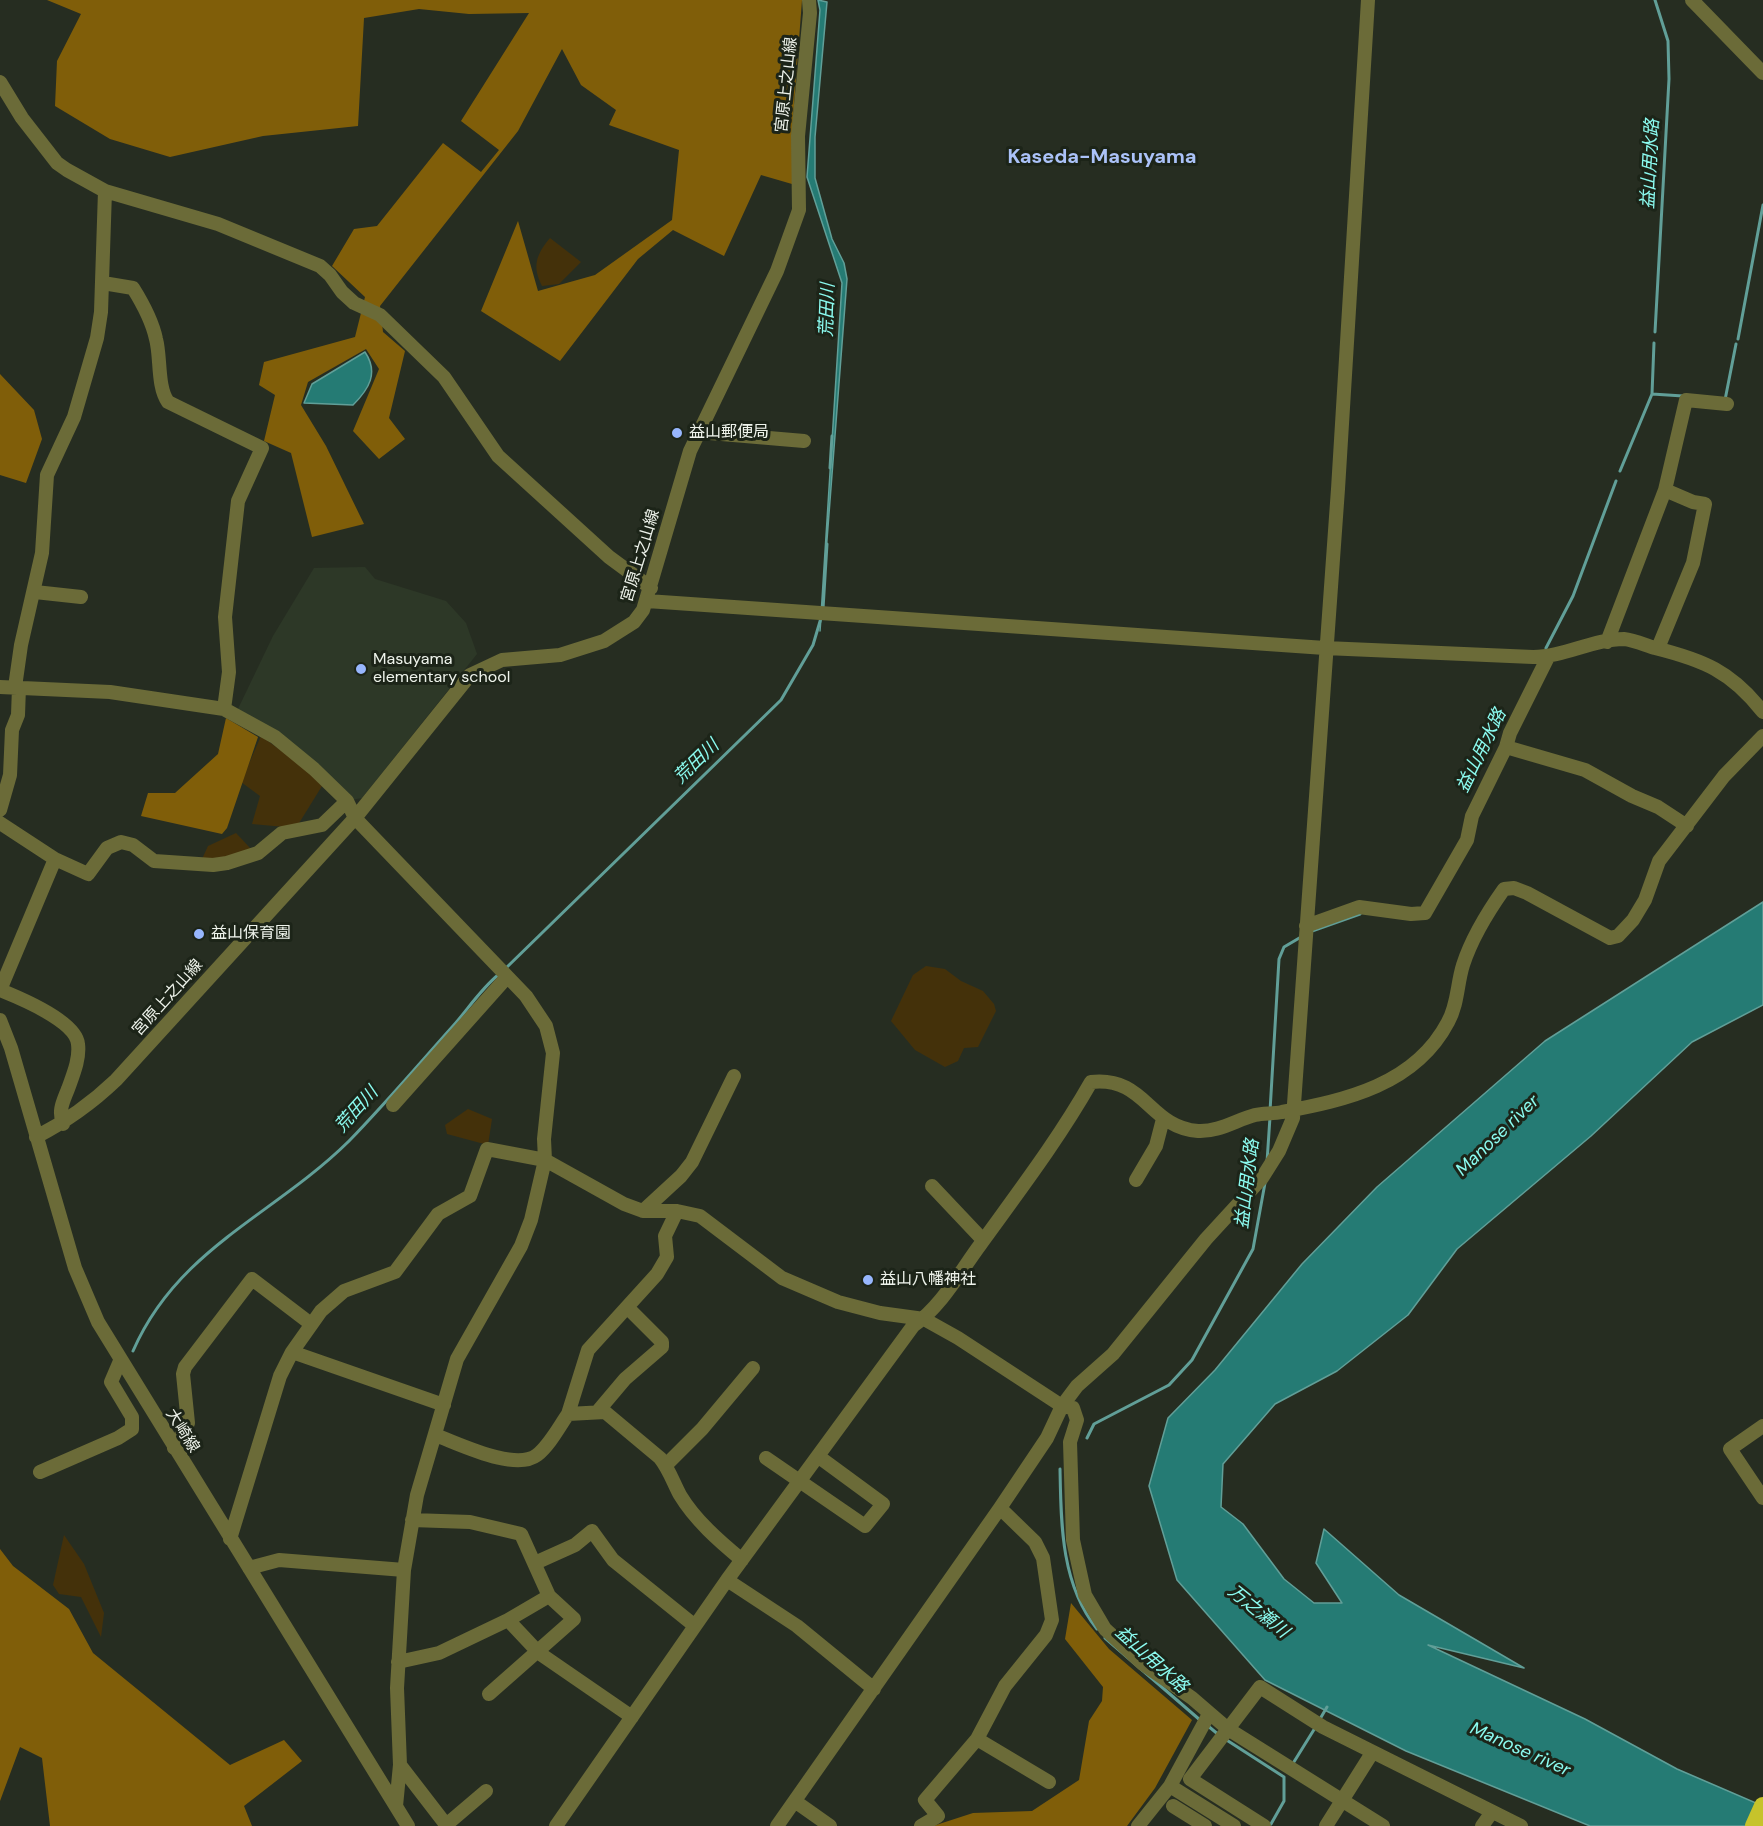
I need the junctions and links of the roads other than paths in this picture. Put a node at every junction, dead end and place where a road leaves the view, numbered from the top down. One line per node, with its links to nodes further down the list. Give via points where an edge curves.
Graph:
1 (809, 0): 9 (street, 宮原上之山線, via 798,143 799,210 777,271)
2 (1368, 0): 16 (street)
3 (1692, 0): 4 (street)
4 (1763, 73)
5 (0, 82): 6 (street, via 57,163)
6 (105, 191): 7 (street); 13 (street, via 218,224 320,266 354,303 380,315 444,377 498,456)
7 (103, 283): 12 (street, via 89,372 74,417 47,475); 21 (street, via 133,288 147,309 168,402 262,448 238,501 225,616 229,672)
8 (1727, 404): 11 (street, via 1686,400)
9 (698, 432): 10 (street); 13 (street, 宮原上之山線)
10 (804, 441)
11 (1665, 490): 15 (street); 17 (street, via 1705,504 1694,563)
12 (35, 592): 14 (street); 20 (street, via 21,645)
13 (649, 595): 16 (street, via 985,627); 27 (street, 宮原上之山線, via 634,622 604,641 561,655 502,660 470,675)
14 (81, 597)
15 (1607, 642): 17 (street, via 1624,639); 18 (street)
16 (1325, 648): 18 (street); 31 (street)
17 (1658, 648): 22 (street, via 1686,654 1714,667)
18 (1548, 657): 24 (street)
19 (0, 687): 20 (street)
20 (17, 687): 21 (street, via 110,692); 26 (street, via 12,767)
21 (224, 709): 25 (street, via 275,736)
22 (1763, 712)
23 (1763, 736): 29 (street, via 1724,776)
24 (1506, 747): 29 (street, via 1585,770); 31 (street, via 1472,816 1467,840 1425,913 1359,907)
25 (346, 801): 27 (street); 30 (street, via 322,825 282,833 258,852 227,863 154,861 127,842 113,843 88,874)
26 (1, 802)
27 (355, 818): 32 (street); 38 (street, 宮原上之山線, via 116,1080)
28 (0, 824): 30 (street)
29 (1687, 826): 36 (street, via 1659,861 1645,900 1618,936 1610,938 1527,893 1504,889 1484,917 1463,965 1450,1020 1422,1056 1376,1089)
30 (55, 859): 38 (street, via 0,990 70,1027 75,1034 78,1057 59,1113)
31 (1305, 933): 36 (street)
32 (502, 972): 35 (street); 40 (street, via 526,996 546,1026 553,1053)
33 (0, 1020): 39 (street, 大崎線)
34 (734, 1076): 43 (street, via 692,1162)
35 (393, 1105)
36 (1293, 1110): 37 (street, via 1255,1115 1201,1131 1175,1126); 53 (street, via 1286,1136 1262,1178 1206,1239 1113,1354 1077,1386)
37 (1163, 1119): 41 (street, via 1156,1146); 45 (street, via 1129,1087 1116,1081 1091,1082 1057,1141)
38 (63, 1124): 39 (street, 宮原上之山線)
39 (36, 1137): 50 (street, 大崎線, via 75,1268)
40 (545, 1160): 43 (street); 48 (street, via 487,1149 470,1196 438,1214 395,1272 344,1291); 52 (street, via 522,1246 464,1344)
41 (1136, 1180)
42 (932, 1185): 45 (street)
43 (643, 1211): 44 (street)
44 (677, 1211): 46 (street, via 665,1236 667,1257 649,1286); 47 (street, via 700,1216 782,1278 809,1290 870,1310)
45 (983, 1240): 47 (street)
46 (627, 1307): 54 (street, via 662,1342 662,1347 625,1379); 55 (street, via 588,1350)
47 (924, 1319): 53 (street); 59 (street, via 914,1326)
48 (311, 1324): 49 (street); 58 (street, via 252,1279 185,1367 188,1423)
49 (292, 1352): 52 (street); 67 (street, via 280,1376)
50 (120, 1361): 58 (street, 大崎線); 62 (street, via 111,1382 132,1417 132,1429)
51 (753, 1368): 61 (street)
52 (444, 1405): 57 (street)
53 (1062, 1406): 65 (street, via 1047,1438); 81 (street, via 1073,1408 1077,1420 1070,1442 1073,1540 1088,1603 1105,1629)
54 (598, 1411): 55 (street); 61 (street, via 608,1413)
55 (568, 1414): 57 (street, via 537,1455 519,1461)
56 (1763, 1426): 64 (street, via 1730,1449)
57 (435, 1435): 66 (street)
58 (174, 1448): 67 (street, 大崎線)
59 (819, 1457): 63 (street); 63 (street, via 883,1504 865,1526)
60 (766, 1458): 63 (street)
61 (666, 1465): 68 (street, via 681,1496 704,1525)
62 (40, 1472)
63 (800, 1482): 68 (street)
64 (1763, 1498)
65 (1000, 1508): 78 (street); 83 (street, via 1035,1542 1043,1558 1052,1620 1046,1635 1005,1686)
66 (412, 1520): 69 (street, via 470,1522 512,1530 521,1534); 71 (street)
67 (230, 1539): 70 (street, 大崎線)
68 (742, 1560): 72 (street)
69 (535, 1563): 73 (street); 75 (street, via 575,1545 592,1531 613,1560)
70 (249, 1568): 71 (street, via 279,1560); 91 (street, 大崎線)
71 (404, 1570): 77 (street)
72 (727, 1580): 75 (street); 78 (street, via 796,1626)
73 (549, 1596): 74 (street); 76 (street, via 574,1619)
74 (508, 1620): 76 (street); 77 (street, via 439,1653)
75 (694, 1626): 80 (street)
76 (539, 1653): 79 (street); 80 (street)
77 (398, 1662): 85 (street)
78 (874, 1689): 90 (street)
79 (489, 1694)
80 (632, 1717): 97 (street)
81 (1206, 1721): 82 (street); 87 (street)
82 (1225, 1734): 84 (street, via 1260,1687); 89 (street); 104 (street, via 1190,1779)
83 (977, 1739): 86 (street); 100 (street, via 925,1800 938,1816)
84 (1372, 1753): 89 (street); 94 (street)
85 (400, 1766): 91 (street); 96 (street)
86 (1049, 1782)
87 (1170, 1786): 101 (street); 103 (street)
88 (486, 1791): 96 (street)
89 (1343, 1801): 105 (street); 106 (street)
90 (796, 1802): 98 (street); 99 (street)
91 (396, 1806): 95 (street, 大崎線)
92 (1173, 1806): 102 (street)
93 (1763, 1806): 109 (highway)
94 (1492, 1812): 107 (street); 108 (street)
95 (408, 1826)
96 (446, 1826)
97 (556, 1826)
98 (777, 1826)
99 (830, 1826)
100 (921, 1826)
101 (1138, 1826)
102 (1204, 1826)
103 (1234, 1826)
104 (1264, 1826)
105 (1326, 1826)
106 (1383, 1826)
107 (1482, 1826)
108 (1521, 1826)
109 (1754, 1826)

